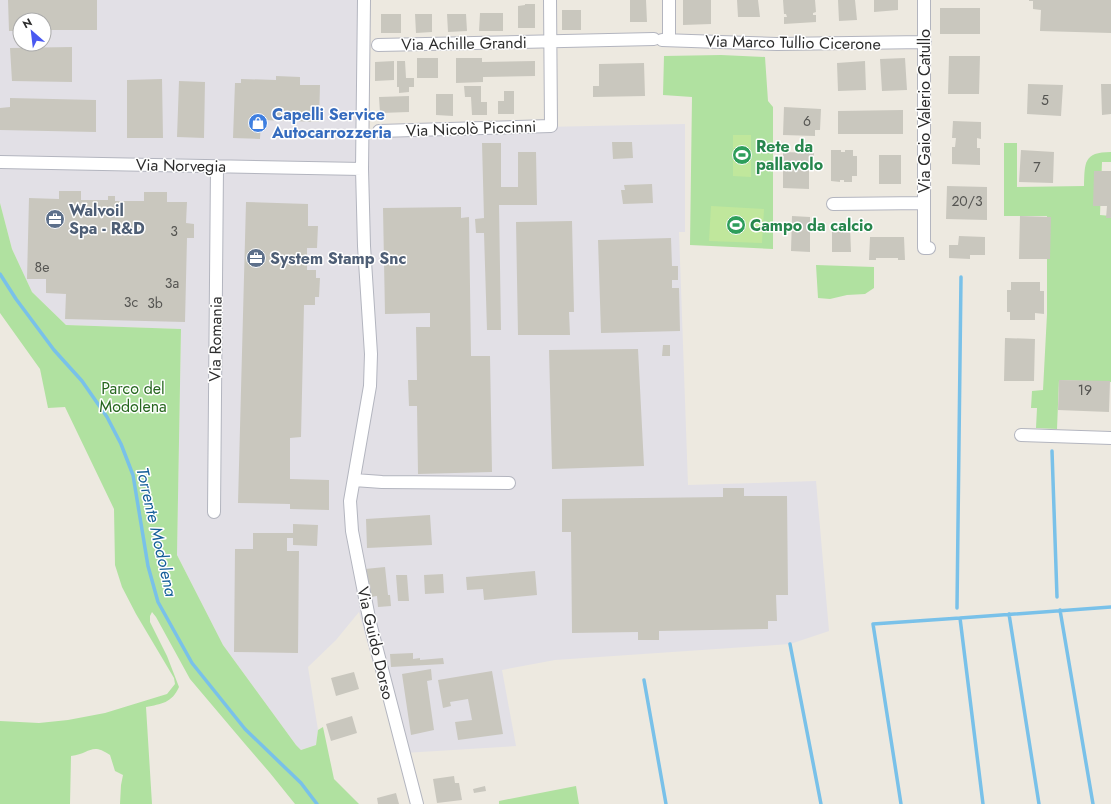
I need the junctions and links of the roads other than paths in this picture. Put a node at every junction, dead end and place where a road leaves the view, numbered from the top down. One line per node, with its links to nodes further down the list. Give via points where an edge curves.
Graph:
1 (364, 0): 12 (street, Via Guido Dorso)
2 (550, 0): 6 (street, Via Nicolò Piccinni)
3 (669, 0): 5 (street)
4 (924, 0): 7 (street, Via Gaio Valerio Catullo)
5 (662, 40): 6 (street); 7 (street, Via Marco Tullio Cicerone, via 777,44)
6 (551, 42): 8 (street, Via Achille Grandi); 9 (street, Via Nicolò Piccinni, via 551,126)
7 (924, 42): 13 (street, Via Gaio Valerio Catullo)
8 (378, 45)
9 (379, 131)
10 (0, 162): 11 (street, Via Norvegia)
11 (217, 166): 12 (street, Via Norvegia); 20 (street, Via Romania)
12 (362, 169): 18 (street, Via Guido Dorso, via 371,354 370,386)
13 (924, 203): 14 (street, Via Gaio Valerio Catullo); 15 (street, via 924,248)
14 (833, 204)
15 (929, 248)
16 (1021, 435): 17 (street)
17 (1111, 438)
18 (354, 480): 19 (street); 21 (street, Via Guido Dorso, via 350,501 352,531 368,616)
19 (509, 483)
20 (214, 512)
21 (417, 804)

